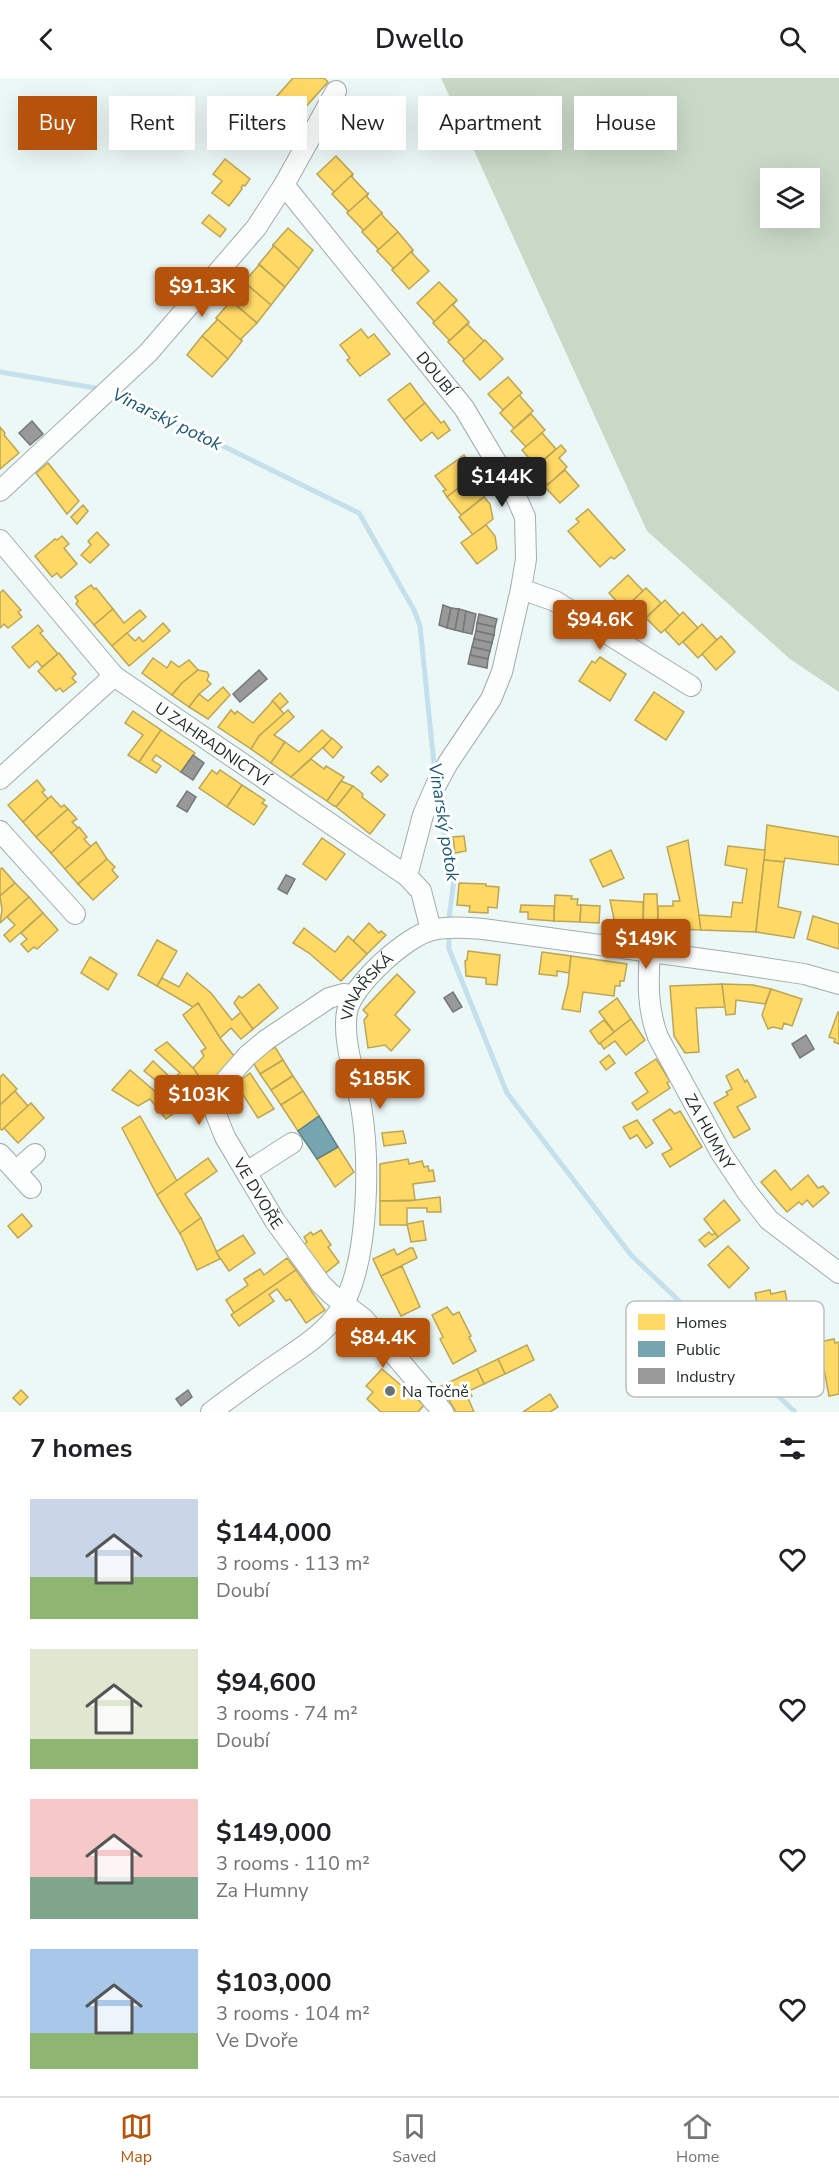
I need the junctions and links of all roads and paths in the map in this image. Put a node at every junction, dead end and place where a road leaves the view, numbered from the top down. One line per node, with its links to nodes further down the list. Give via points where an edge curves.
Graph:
1 (336, 91): 2 (street)
2 (284, 185): 3 (street, via 255,228 148,353); 5 (street, DOUBÍ, via 445,383 503,472 525,517)
3 (0, 491)
4 (0, 540): 6 (street, U ZAHRADNICTVÍ)
5 (521, 589): 7 (street, via 555,601); 10 (street, DOUBÍ, via 497,686 436,785 420,823)
6 (114, 676): 8 (street); 10 (street, U ZAHRADNICTVÍ)
7 (691, 686)
8 (0, 779)
9 (0, 831): 11 (street)
10 (407, 876): 12 (street, U ZAHRADNICTVÍ, via 421,891)
11 (75, 914)
12 (431, 930): 13 (street, VINAŘSKÁ, via 483,929); 15 (street, VINAŘSKÁ, via 394,953)
13 (650, 952): 14 (street, VINAŘSKÁ, via 804,974); 22 (street, ZA HUMNY, via 648,992 653,1024 721,1153 769,1220)
14 (839, 984)
15 (353, 995): 20 (street, VE DVOŘE, via 328,998 266,1040 235,1068 219,1091 215,1107 218,1122); 23 (street, VINAŘSKÁ, via 346,1023 364,1127 366,1179 357,1267)
16 (292, 1143): 20 (street)
17 (0, 1154): 19 (street)
18 (35, 1154): 19 (street)
19 (16, 1171): 21 (street)
20 (247, 1172): 23 (street, VE DVOŘE, via 275,1221 321,1284)
21 (31, 1188)
22 (839, 1273)
23 (345, 1303): 24 (street, VINAŘSKÁ, via 320,1334); 25 (street, VE DVOŘE, via 363,1318)
24 (211, 1412)
25 (443, 1412)

